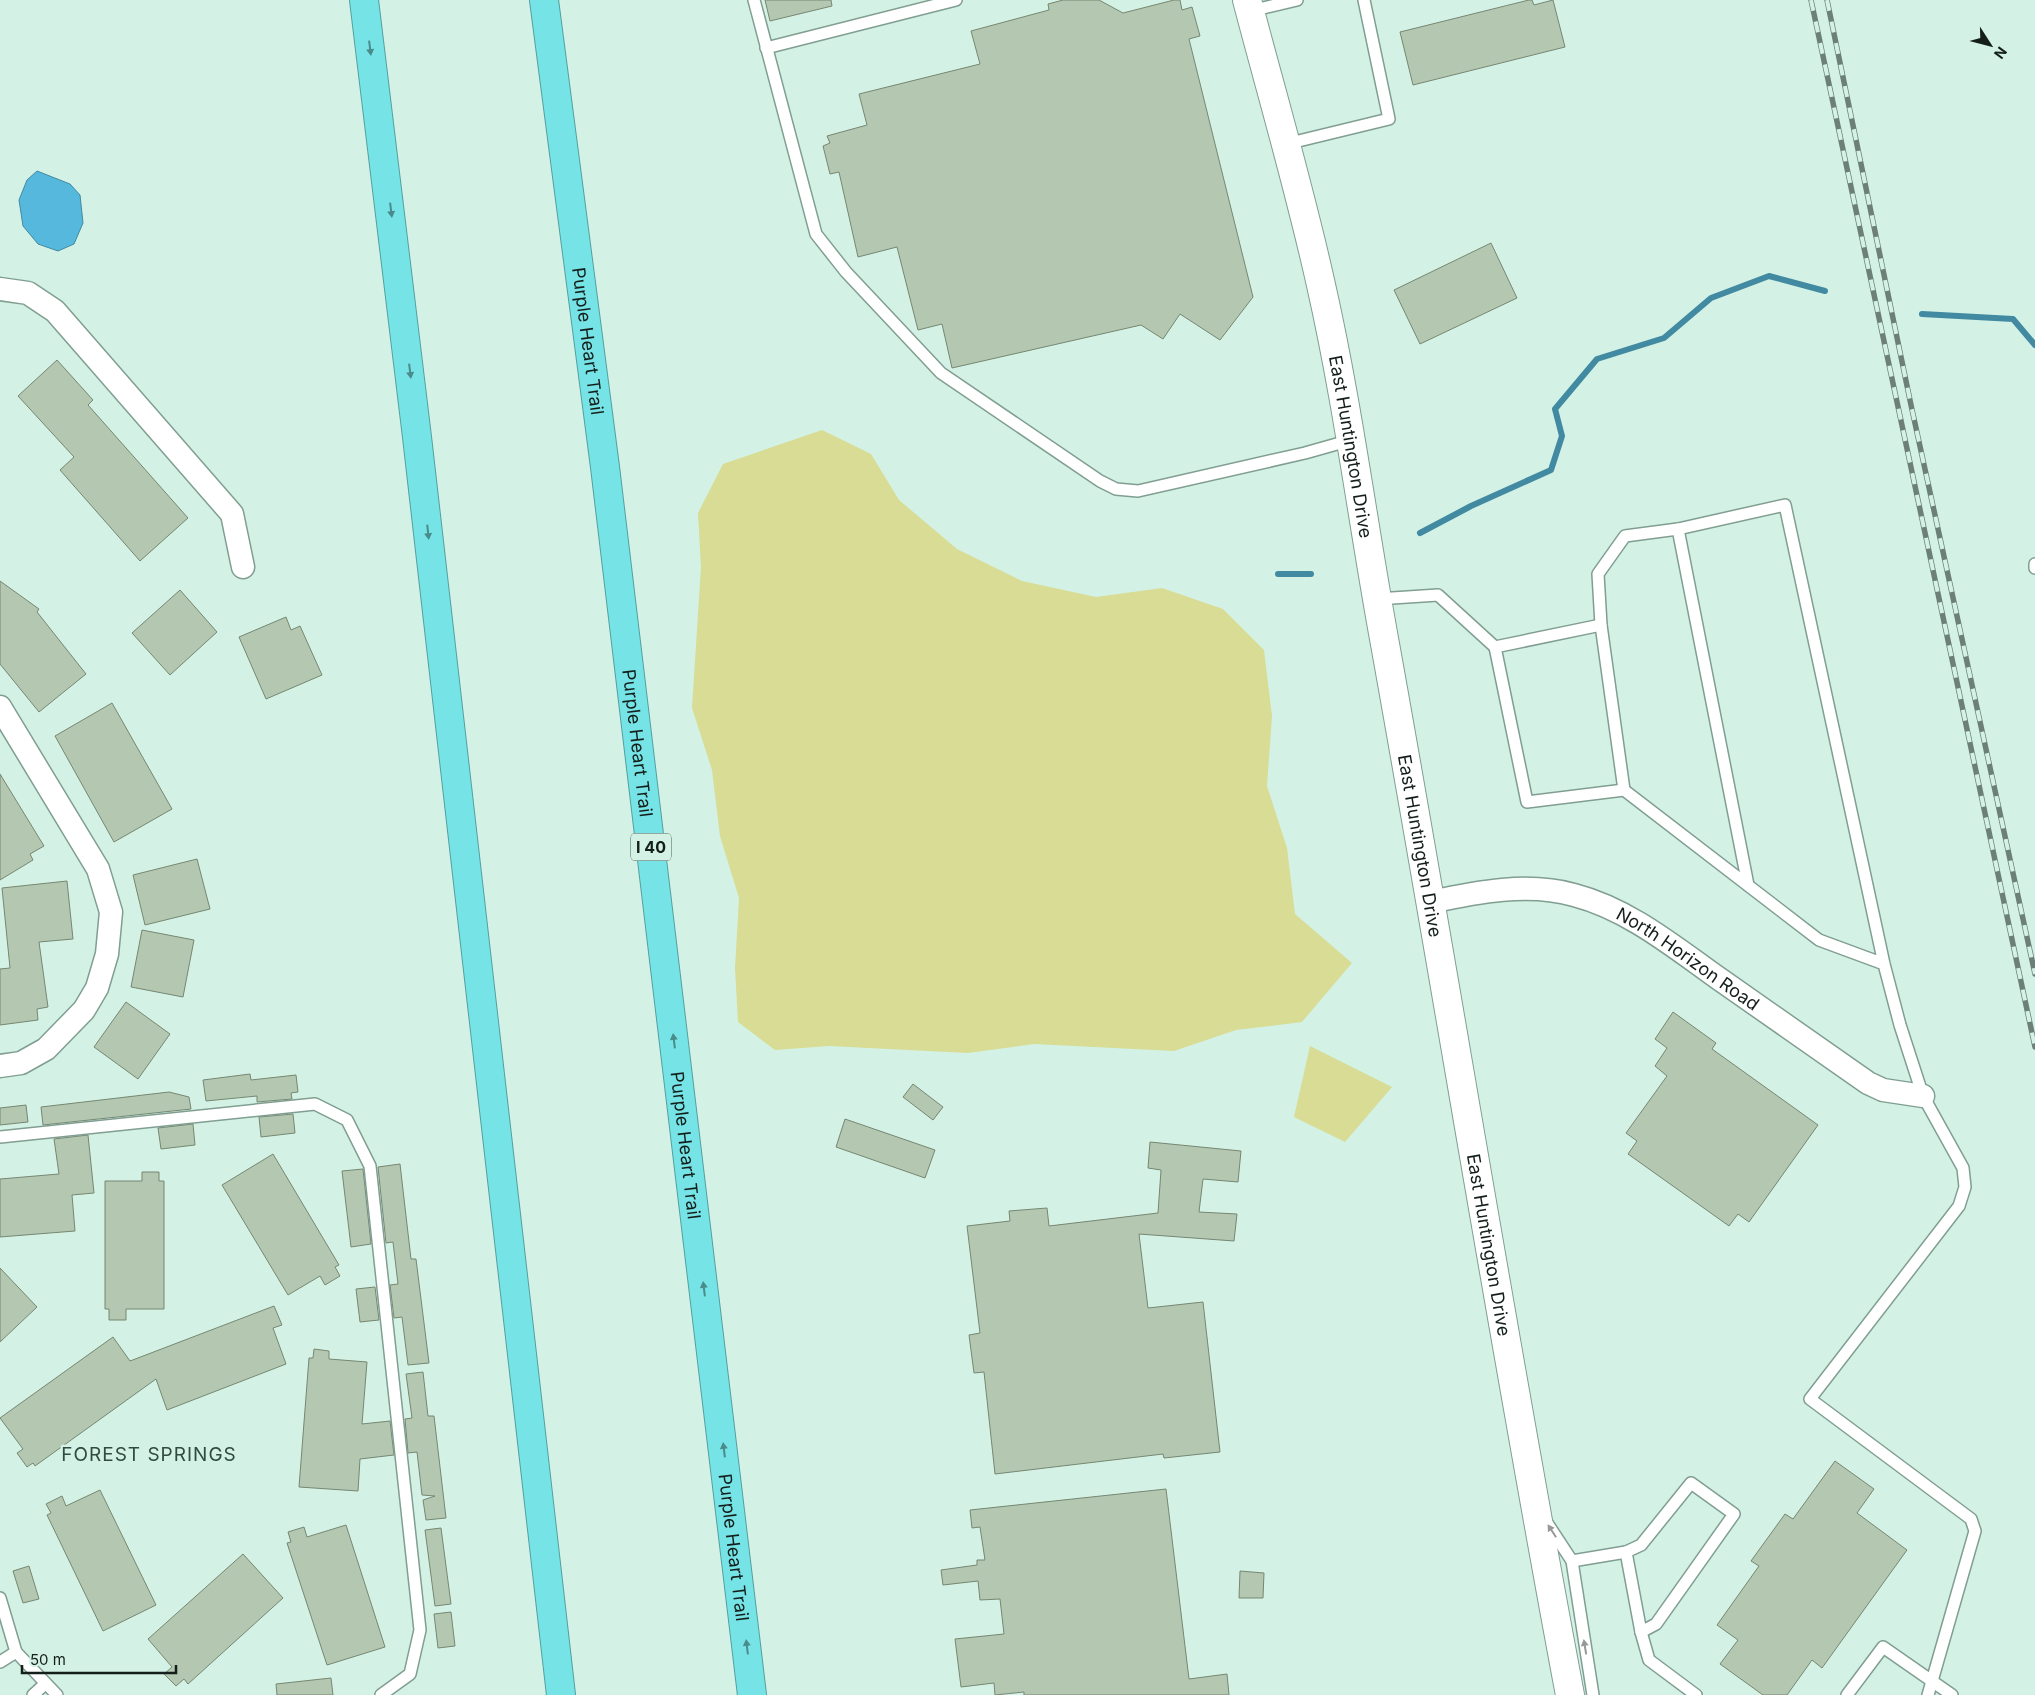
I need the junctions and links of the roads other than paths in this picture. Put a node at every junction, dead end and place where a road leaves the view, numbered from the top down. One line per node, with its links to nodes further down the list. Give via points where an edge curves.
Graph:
1 (364, 0): 39 (highway, one-way to 39, via 413,398)
2 (544, 0): 40 (highway, Purple Heart Trail / I 40, one-way to 2, via 606,477)
3 (754, 0): 8 (lane)
4 (956, 0): 8 (lane)
5 (1297, 0): 7 (lane)
6 (1364, 0): 9 (lane, via 1389,119)
7 (1249, 5): 9 (street, East Huntington Drive)
8 (766, 48): 11 (lane, via 816,234 846,272 941,373 1100,481 1116,489 1138,491)
9 (1285, 144): 11 (street, East Huntington Drive, via 1322,287)
10 (0, 289): 14 (street, via 28,293 55,311 232,514)
11 (1350, 440): 16 (street, East Huntington Drive)
12 (1678, 529): 17 (lane, via 1626,536 1598,574); 21 (lane); 23 (lane, via 1785,505)
13 (2035, 564): 15 (lane)
14 (243, 567)
15 (2035, 568)
16 (1376, 600): 18 (lane, via 1438,595); 22 (street, East Huntington Drive)
17 (1601, 625): 18 (lane); 20 (lane)
18 (1495, 647): 20 (lane, via 1527,802)
19 (0, 708): 24 (street, via 98,869 111,912 106,954 97,988 84,1010 46,1049 21,1063)
20 (1624, 790): 21 (lane)
21 (1748, 885): 23 (lane, via 1819,940)
22 (1431, 902): 25 (street, North Horizon Road, via 1473,893 1527,888 1573,894 1621,912 1868,1083 1884,1090); 27 (street, East Huntington Drive)
23 (1884, 964): 25 (lane)
24 (0, 1066)
25 (1923, 1096): 34 (lane, via 1963,1168 1965,1187 1959,1206 1810,1400 1970,1519 1974,1532)
26 (0, 1137): 38 (lane, via 315,1104 347,1120 370,1166 420,1630 410,1674)
27 (1533, 1501): 29 (lane, one-way to 27); 41 (street, East Huntington Drive)
28 (1626, 1552): 29 (lane); 31 (lane); 31 (lane, via 1641,1545 1690,1483 1734,1514 1656,1624)
29 (1572, 1561): 42 (lane, one-way to 29)
30 (0, 1598): 32 (lane)
31 (1640, 1632): 43 (lane, via 1649,1660)
32 (16, 1652): 33 (lane); 35 (lane)
33 (0, 1662)
34 (1932, 1682): 44 (lane, via 1883,1647); 45 (lane); 46 (lane)
35 (45, 1684): 36 (lane); 37 (lane)
36 (33, 1695)
37 (57, 1695)
38 (381, 1695)
39 (561, 1695)
40 (752, 1695)
41 (1570, 1695)
42 (1593, 1695)
43 (1696, 1695)
44 (1847, 1695)
45 (1928, 1695)
46 (1952, 1695)

